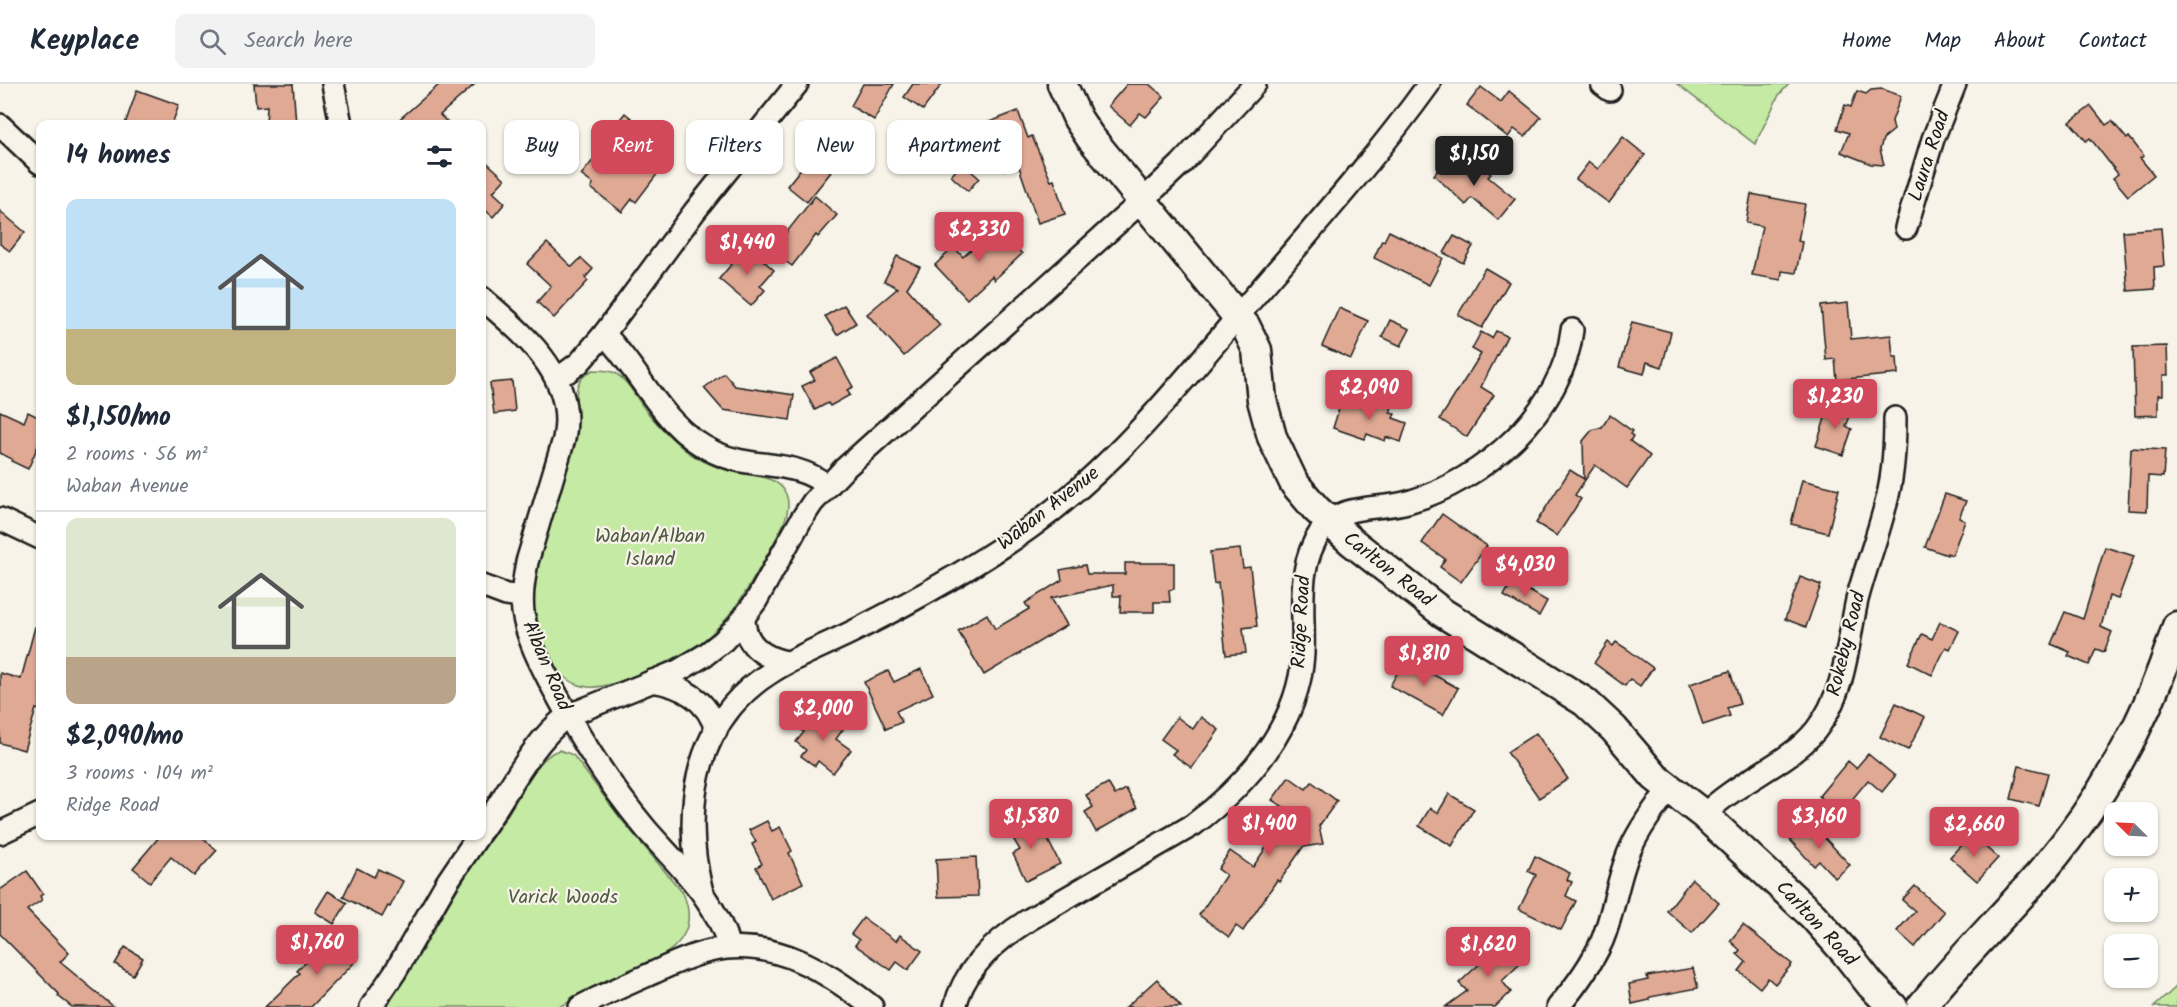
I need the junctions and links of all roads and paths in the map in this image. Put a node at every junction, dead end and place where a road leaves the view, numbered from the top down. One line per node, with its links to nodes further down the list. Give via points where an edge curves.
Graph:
1 (333, 84): 7 (street)
2 (797, 84): 15 (street, via 695,211)
3 (1062, 84): 10 (street, Carlton Road, via 1090,137)
4 (1255, 84): 10 (street)
5 (1429, 84): 13 (street, Waban Avenue, via 1358,176)
6 (1955, 84): 11 (street, Laura Road, via 1933,139)
7 (340, 120)
8 (0, 125): 9 (street)
9 (36, 159)
10 (1142, 201): 13 (street, Carlton Road); 18 (street)
11 (1906, 228)
12 (486, 301): 16 (street, Alban Road, via 521,334)
13 (1238, 316): 20 (street, Carlton Road, via 1257,350 1266,420 1279,454 1294,483); 26 (street, Waban Avenue, via 1133,438 1060,506 931,589)
14 (1572, 330): 20 (street, via 1570,349 1549,394 1522,432 1490,460 1422,497 1342,512)
15 (604, 334): 16 (street, via 579,363); 18 (street, via 656,403 697,443 729,458 808,473)
16 (556, 377): 23 (street, Alban Road, via 567,409 567,423 527,562)
17 (1895, 418): 31 (street, Rokeby Road, via 1888,496 1861,585 1845,668 1834,701 1806,741 1731,790)
18 (828, 486): 24 (street, via 801,520)
19 (0, 519): 21 (street)
20 (1328, 521): 30 (street, Carlton Road, via 1451,620 1585,702); 43 (street, Ridge Road, via 1313,543 1305,566 1303,655 1298,685 1286,717 1258,764 1193,825 1005,936 970,974)
21 (36, 536)
22 (486, 588): 23 (street)
23 (522, 597): 28 (street, Alban Road, via 532,645)
24 (744, 618): 26 (street, via 745,633 753,645 765,655); 27 (street, via 705,655)
25 (2177, 626): 45 (street, via 2147,705 2095,801 2041,873)
26 (786, 662): 29 (street, Waban Avenue, via 754,683)
27 (652, 681): 28 (street); 29 (street, via 673,685 692,696 707,710)
28 (567, 716): 33 (street, via 536,747); 36 (street, Alban Road, via 616,791)
29 (716, 731): 36 (street, Waban Avenue, via 694,795 693,846)
30 (1669, 789): 31 (street, Carlton Road); 44 (street, via 1630,852 1601,944)
31 (1704, 814): 39 (street, Carlton Road, via 1813,916)
32 (36, 816): 34 (street)
33 (486, 824)
34 (0, 833)
35 (475, 840): 40 (street)
36 (702, 892): 37 (street, Alban Road, via 720,920)
37 (729, 947): 38 (street, via 694,955); 42 (street, via 760,949 794,958 835,980)
38 (607, 1001): 41 (street)
39 (1880, 1003)
40 (371, 1007)
41 (580, 1007)
42 (872, 1007)
43 (955, 1007)
44 (1558, 1007)
45 (1921, 1007)

